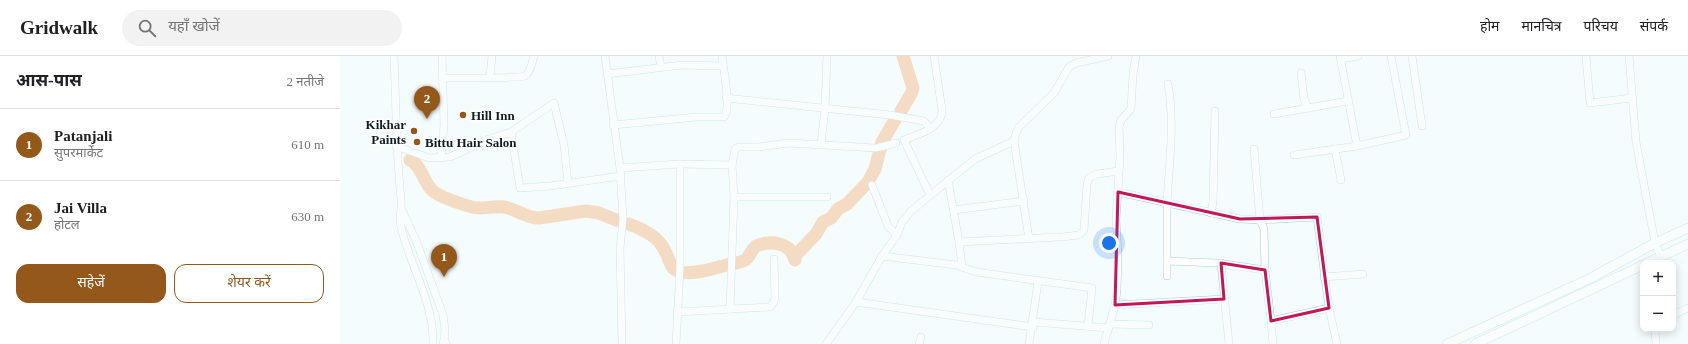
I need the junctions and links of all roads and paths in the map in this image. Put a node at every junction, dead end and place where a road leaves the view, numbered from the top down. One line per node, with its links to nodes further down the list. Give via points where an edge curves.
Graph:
1 (394, 56): 39 (street)
2 (442, 56): 23 (street)
3 (492, 56): 22 (street)
4 (534, 56): 22 (street, via 524,77)
5 (605, 56): 21 (street)
6 (659, 56): 19 (street)
7 (722, 56): 18 (street)
8 (827, 56): 28 (street)
9 (934, 56): 34 (street, via 942,115)
10 (1108, 56): 36 (street, via 1069,67 1056,91 1019,127)
11 (1136, 56): 48 (street, via 1131,109 1120,123)
12 (1358, 56): 17 (street)
13 (1391, 56): 40 (street, via 1406,135)
14 (1412, 56): 33 (street)
15 (1586, 56): 26 (street, via 1590,103)
16 (1629, 56): 26 (street)
17 (1340, 57): 27 (street)
18 (723, 66): 19 (street, via 692,64); 25 (street, via 726,75)
19 (661, 67): 21 (street)
20 (1301, 73): 29 (street, via 1304,99)
21 (607, 74): 32 (street)
22 (490, 77): 23 (street)
23 (443, 78): 44 (street, via 444,125)
24 (1168, 84): 59 (street, via 1172,137)
25 (726, 98): 28 (street); 32 (street, via 726,114 722,117)
26 (1632, 98): 68 (street, via 1636,142)
27 (1348, 100): 29 (street); 40 (street)
28 (825, 108): 34 (street, via 922,120); 38 (street)
29 (1308, 108): 31 (street)
30 (1215, 110): 62 (street)
31 (1274, 114)
32 (613, 125): 47 (street)
33 (1422, 126)
34 (930, 128): 55 (street, via 904,140)
35 (511, 132): 44 (street, via 489,139 456,155); 52 (street, via 520,188); 52 (street, via 554,103 564,145)
36 (1014, 141): 50 (street, via 975,159); 58 (street)
37 (896, 143): 38 (street, via 880,148)
38 (821, 144): 46 (street, via 789,143 737,147 733,152)
39 (396, 146): 44 (street, via 429,158); 60 (street)
40 (1357, 146): 41 (street)
41 (1335, 149): 43 (street); 51 (street)
42 (1254, 150): 63 (street)
43 (1294, 155)
44 (441, 158)
45 (680, 164): 46 (street); 47 (street); 89 (street, via 680,276)
46 (732, 165): 56 (street)
47 (620, 168): 49 (street)
48 (1119, 170): 54 (street); 66 (street, via 1089,178 1084,230 1079,235)
49 (621, 176): 52 (street); 99 (street)
50 (948, 180): 55 (street); 61 (street)
51 (1341, 180)
52 (568, 183)
53 (872, 185): 65 (street, via 888,226)
54 (1118, 192): 59 (street); 85 (street, via 1118,290)
55 (930, 195): 65 (street, via 905,216)
56 (734, 196): 57 (street); 88 (street)
57 (827, 197)
58 (1024, 201): 61 (street); 66 (street)
59 (1167, 203): 62 (street); 74 (street)
60 (402, 210): 97 (street, via 417,243 445,322); 98 (street, via 401,228 426,300 432,324)
61 (954, 210): 67 (street)
62 (1211, 213): 63 (street)
63 (1260, 220): 78 (street, via 1264,229); 81 (street, via 1317,217)
64 (1688, 228): 68 (street)
65 (897, 235): 70 (street)
66 (1029, 239): 67 (street)
67 (959, 242): 76 (street)
68 (1655, 243): 71 (street); 107 (street, via 1589,279)
69 (1688, 244): 71 (street)
70 (882, 256): 76 (street); 84 (street)
71 (1661, 257): 73 (street)
72 (774, 259): 88 (street, via 775,298 772,306)
73 (1656, 260)
74 (1167, 261): 75 (street); 80 (street)
75 (1221, 263): 78 (street); 83 (street)
76 (962, 267): 82 (street, via 976,272)
77 (1640, 269): 108 (street)
78 (1265, 270): 91 (street)
79 (1362, 274): 81 (street)
80 (1167, 276)
81 (1324, 277): 86 (street)
82 (1038, 282): 92 (street); 94 (street, via 1092,288)
83 (1224, 298): 85 (street); 104 (street)
84 (856, 302): 92 (street); 101 (street)
85 (1115, 305): 95 (street)
86 (1329, 308): 91 (street); 106 (street)
87 (1688, 308): 90 (street)
88 (730, 309): 89 (street)
89 (677, 312): 100 (street)
90 (1676, 314)
91 (1270, 321): 105 (street)
92 (1033, 324): 94 (street); 102 (street)
93 (1148, 325): 95 (street)
94 (1088, 326): 95 (street)
95 (1109, 326): 103 (street)
96 (1655, 332): 109 (street)
97 (444, 343)
98 (433, 344)
99 (622, 344)
100 (676, 344)
101 (826, 344)
102 (1029, 344)
103 (1104, 344)
104 (1229, 344)
105 (1273, 344)
106 (1337, 344)
107 (1447, 344)
108 (1475, 344)
109 (1656, 344)

